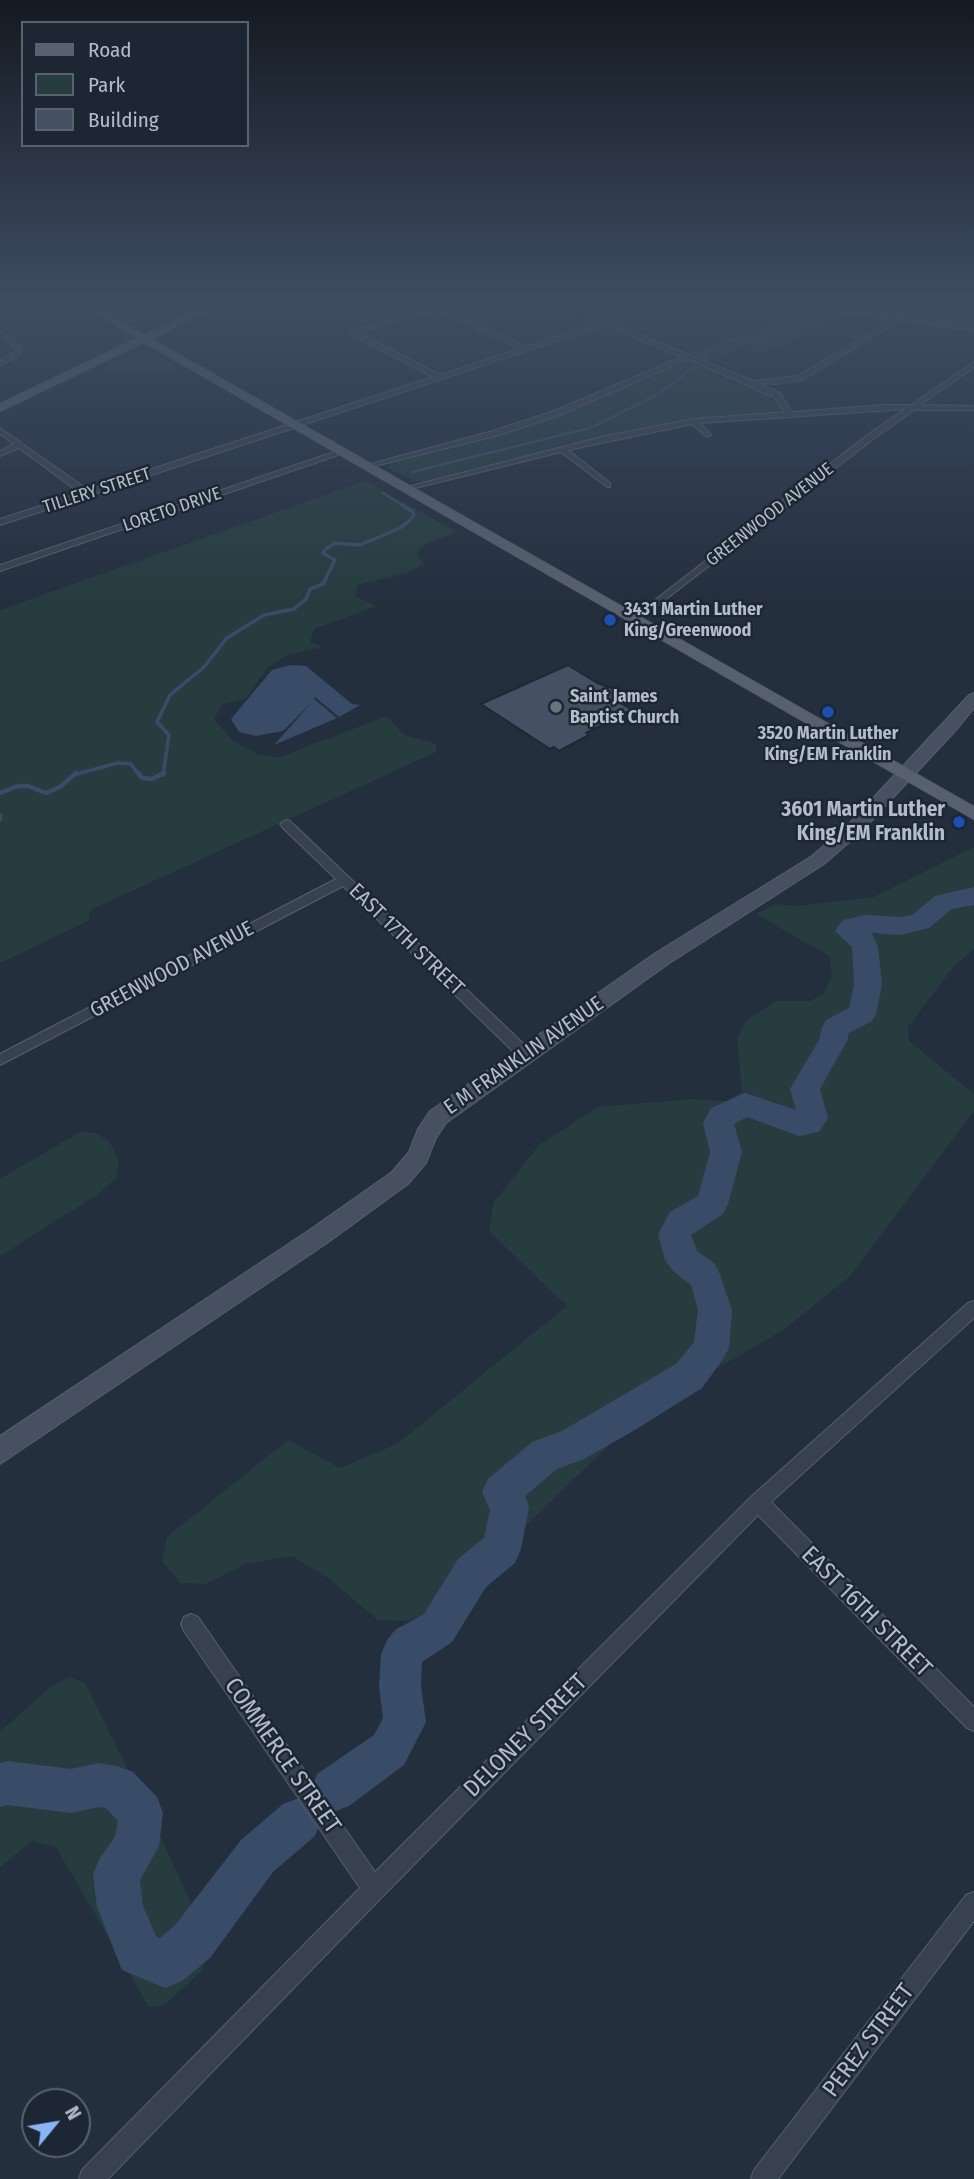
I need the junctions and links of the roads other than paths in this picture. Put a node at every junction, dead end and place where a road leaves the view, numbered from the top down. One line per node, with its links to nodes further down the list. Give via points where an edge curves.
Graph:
1 (256, 403): 12 (main road)
2 (361, 403): 12 (street, TILLERY STREET)
3 (581, 403): 19 (street, via 496,433)
4 (781, 403): 9 (street)
5 (917, 403): 6 (street, GREENWOOD AVENUE)
6 (912, 406): 7 (street); 8 (street); 10 (street, GREENWOOD AVENUE)
7 (884, 407): 9 (street); 10 (street, via 894,411)
8 (974, 408)
9 (789, 414): 11 (street)
10 (895, 418): 25 (street, GREENWOOD AVENUE)
11 (694, 421): 14 (street); 16 (street)
12 (295, 425): 17 (main road); 22 (street, TILLERY STREET)
13 (0, 430): 15 (street)
14 (707, 435)
15 (20, 444): 18 (street); 22 (street)
16 (562, 449): 20 (street); 21 (street)
17 (343, 452): 19 (main road); 24 (street, LORETO DRIVE)
18 (0, 454)
19 (367, 466): 21 (main road)
20 (607, 485)
21 (407, 488): 25 (main road)
22 (87, 494): 23 (street, TILLERY STREET)
23 (0, 522)
24 (0, 568)
25 (635, 620): 27 (main road)
26 (974, 698): 27 (street, E M FRANKLIN AVENUE)
27 (905, 774): 28 (main road); 31 (street, E M FRANKLIN AVENUE, via 818,860 661,959)
28 (974, 814)
29 (286, 824): 30 (street, EAST 17TH STREET)
30 (344, 880): 31 (street, EAST 17TH STREET); 32 (street, GREENWOOD AVENUE)
31 (527, 1056): 34 (street, E M FRANKLIN AVENUE, via 438,1117 418,1157 391,1185)
32 (0, 1060)
33 (974, 1308): 35 (street, DELONEY STREET)
34 (0, 1451)
35 (758, 1502): 37 (street, EAST 16TH STREET); 38 (street, DELONEY STREET)
36 (191, 1624): 38 (street, COMMERCE STREET)
37 (974, 1721)
38 (374, 1889): 40 (street, DELONEY STREET)
39 (974, 1903): 41 (street, PEREZ STREET)
40 (91, 2179)
41 (763, 2179)

